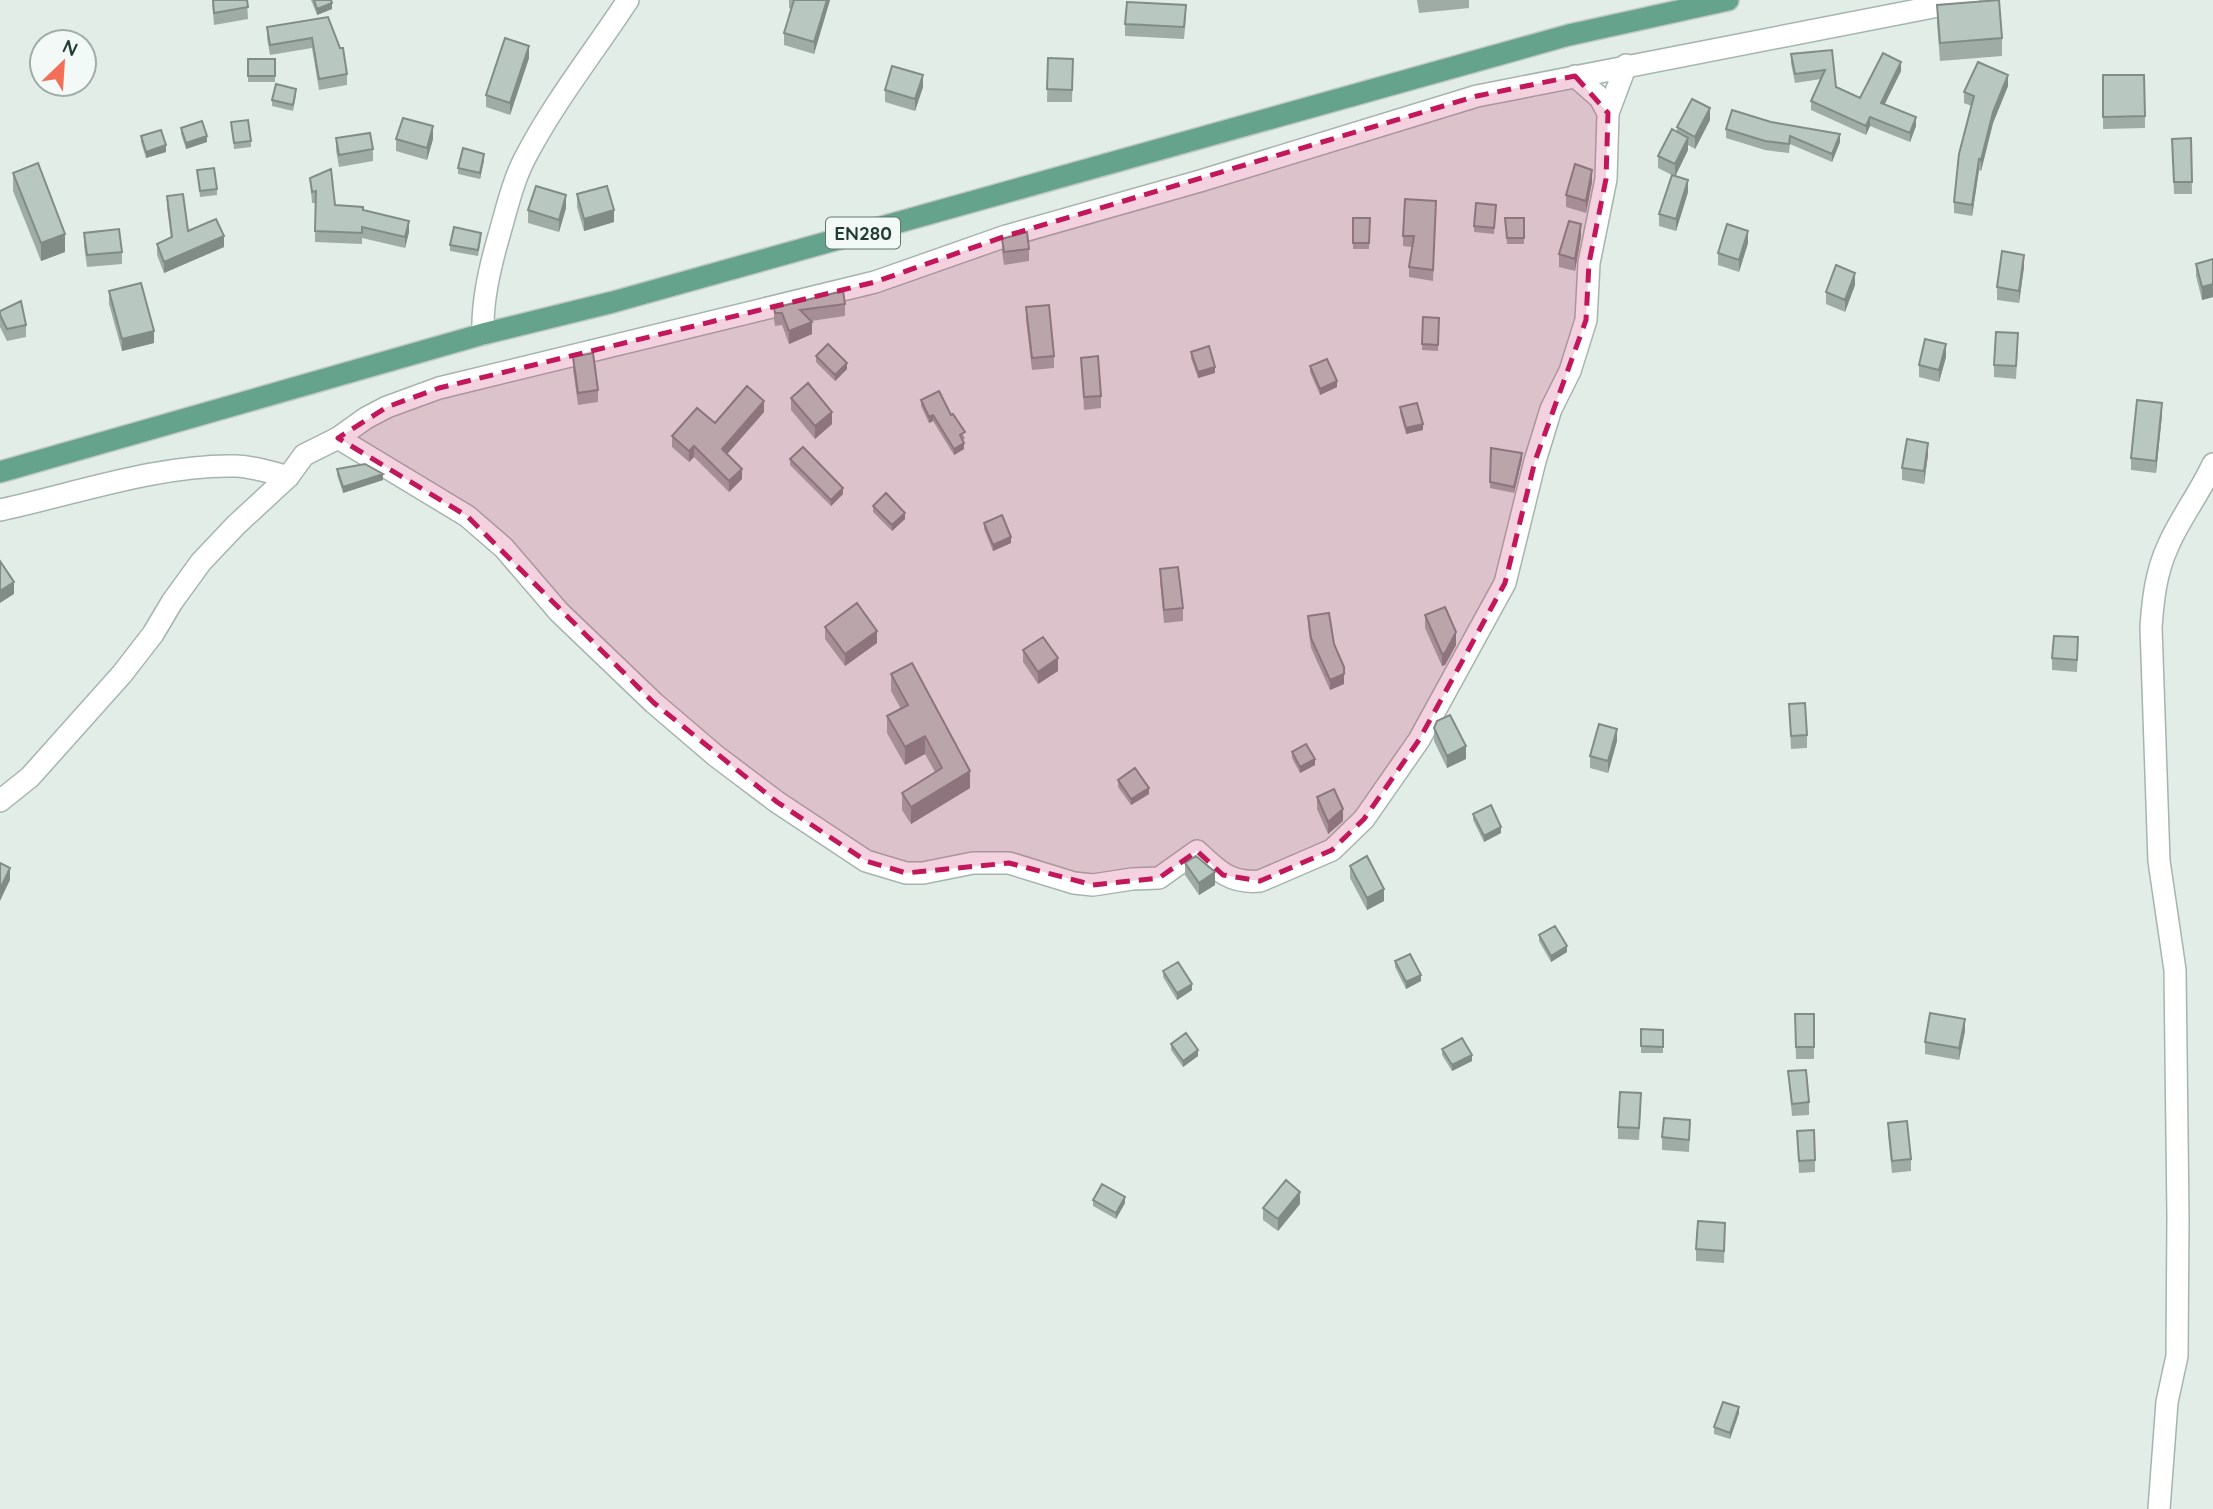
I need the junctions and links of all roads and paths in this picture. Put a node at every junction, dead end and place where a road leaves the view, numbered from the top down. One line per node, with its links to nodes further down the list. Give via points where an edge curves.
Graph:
1 (628, 0): 7 (street, via 524,159 495,250 482,311)
2 (1728, 0): 7 (main road, EN280, via 1569,35 626,299)
3 (1969, 0): 4 (street)
4 (1626, 65): 5 (street); 6 (street)
5 (1575, 76): 6 (street, via 1600,98); 8 (street, via 1477,96 1006,236 875,282 439,388 387,407)
6 (1608, 113): 8 (street, via 1606,179 1589,263 1586,320 1570,371 1551,409 1505,583 1419,740 1364,819 1332,850 1260,881 1223,875 1197,851 1159,878 1093,885 1009,863 972,863 906,873 866,861 777,802 664,712 467,516)
7 (483, 334): 10 (main road, EN280)
8 (338, 438): 11 (street, via 304,455)
9 (2213, 464): 14 (street, via 2160,565 2151,627 2159,861 2175,970 2177,1067 2178,1332)
10 (0, 472)
11 (288, 477): 12 (street, via 237,466 187,468); 13 (street, via 201,562 122,674 30,778)
12 (0, 510)
13 (0, 801)
14 (2159, 1509)

